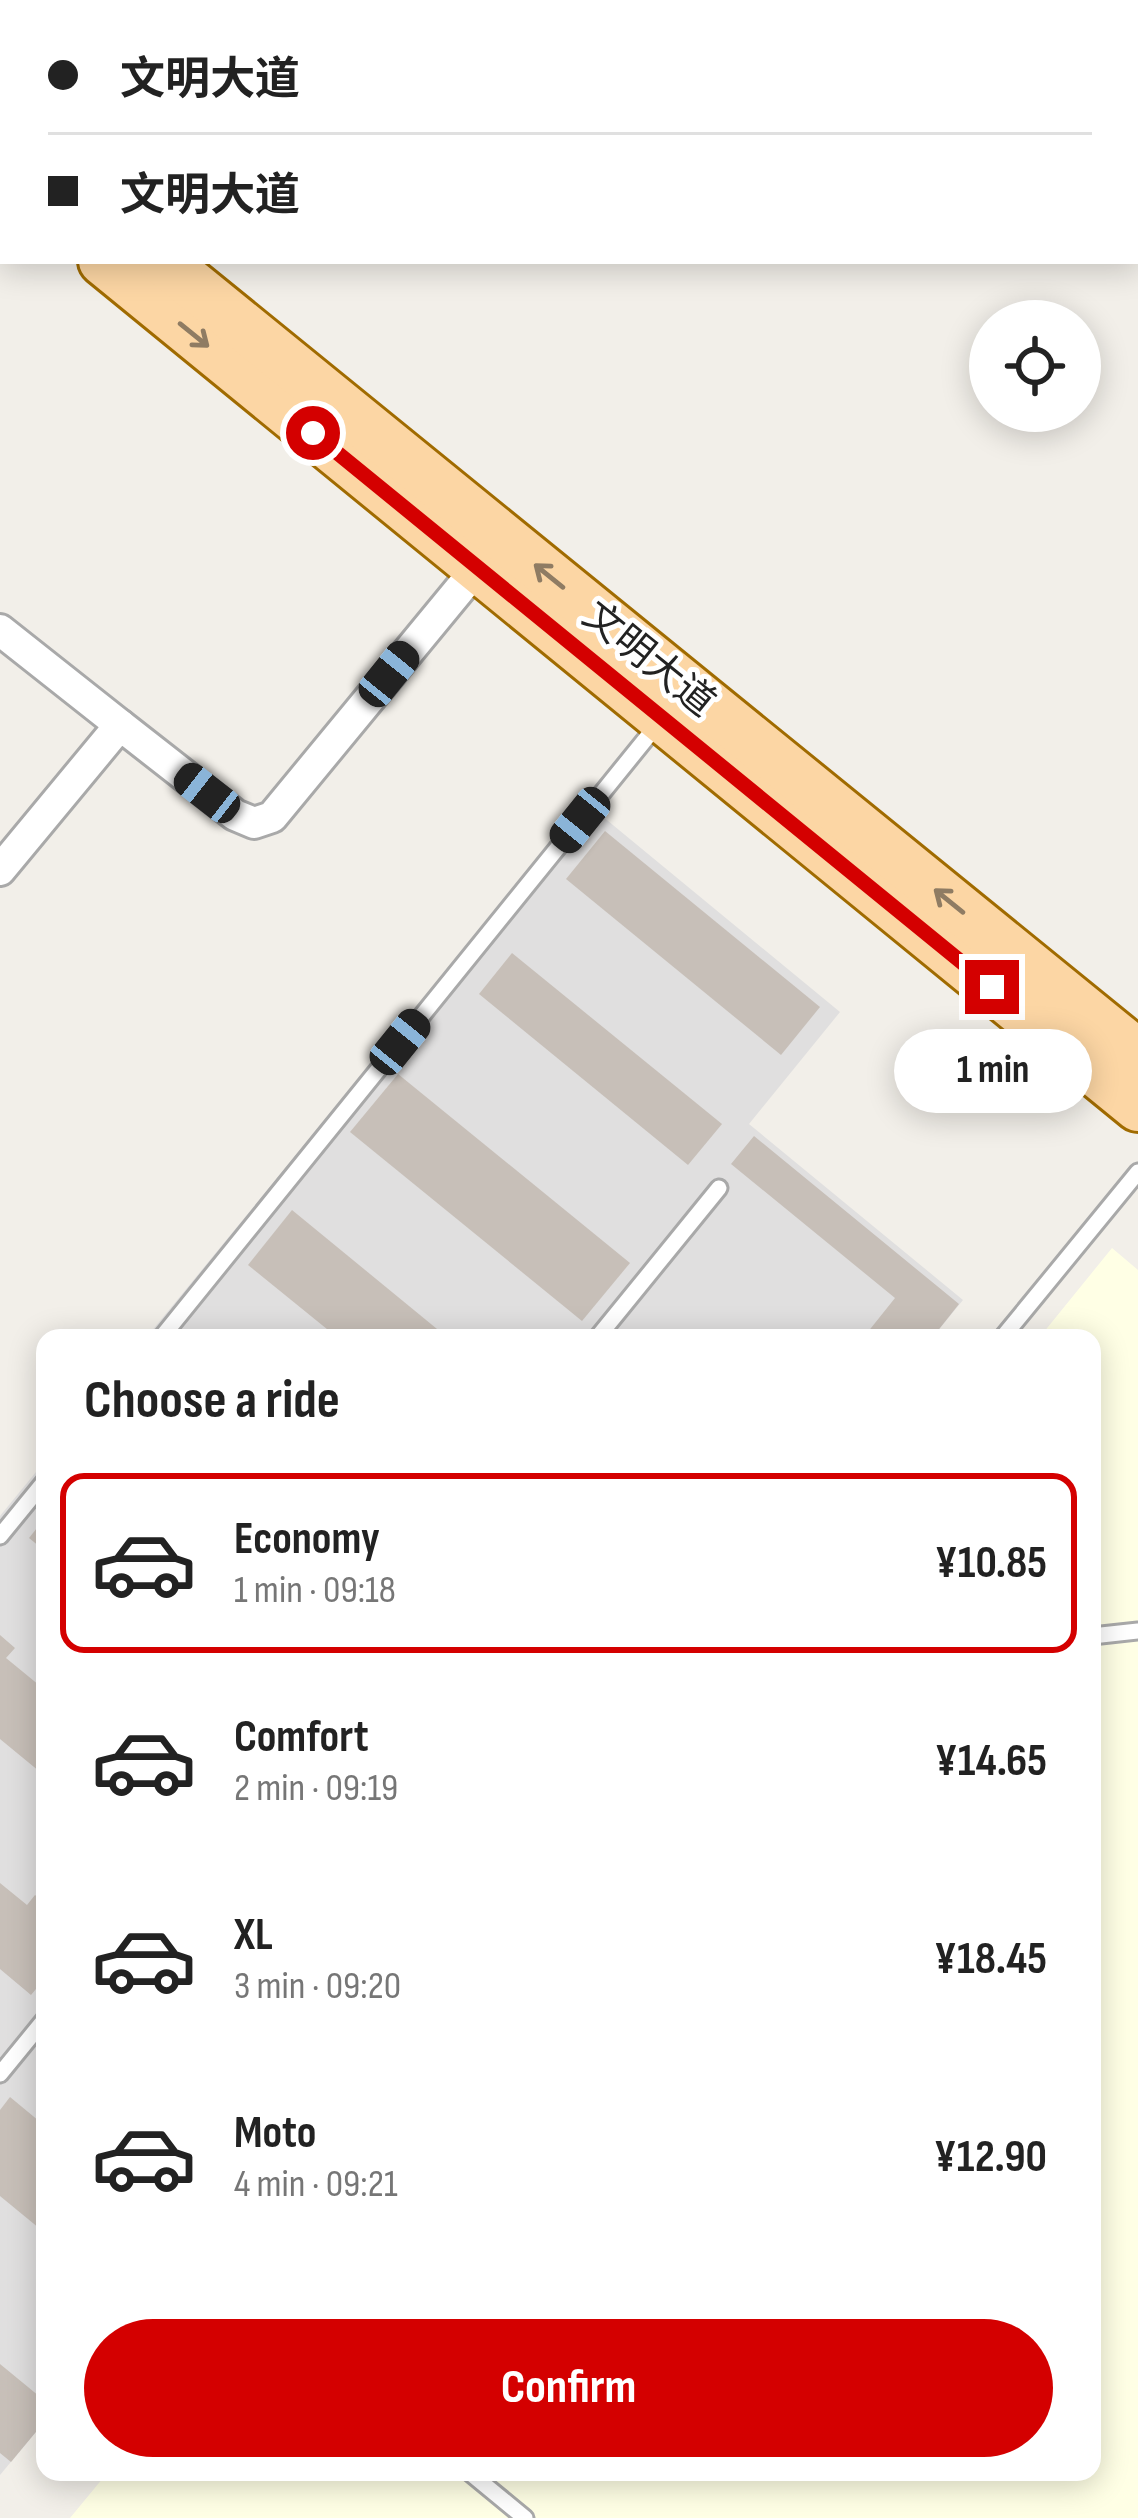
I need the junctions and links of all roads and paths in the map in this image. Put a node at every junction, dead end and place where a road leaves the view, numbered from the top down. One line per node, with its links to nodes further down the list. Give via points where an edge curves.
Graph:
1 (107, 264): 3 (main road, 文明大道, one-way to 3)
2 (167, 264): 8 (main road, 文明大道, one-way to 2)
3 (478, 567): 5 (main road, 文明大道); 6 (street, via 272,817 254,823 235,815)
4 (0, 630): 6 (street)
5 (663, 718): 9 (main road, 文明大道); 12 (lane)
6 (120, 724): 7 (street)
7 (0, 870)
8 (1138, 1054)
9 (1138, 1107)
10 (1138, 1172): 14 (lane)
11 (719, 1189): 13 (lane)
12 (167, 1329)
13 (605, 1329)
14 (1009, 1329)
15 (36, 1492): 16 (lane)
16 (0, 1536)
17 (1138, 1630): 18 (lane)
18 (1101, 1635)
19 (36, 2030): 20 (lane)
20 (0, 2074)
21 (481, 2481): 22 (lane)
22 (525, 2518)

